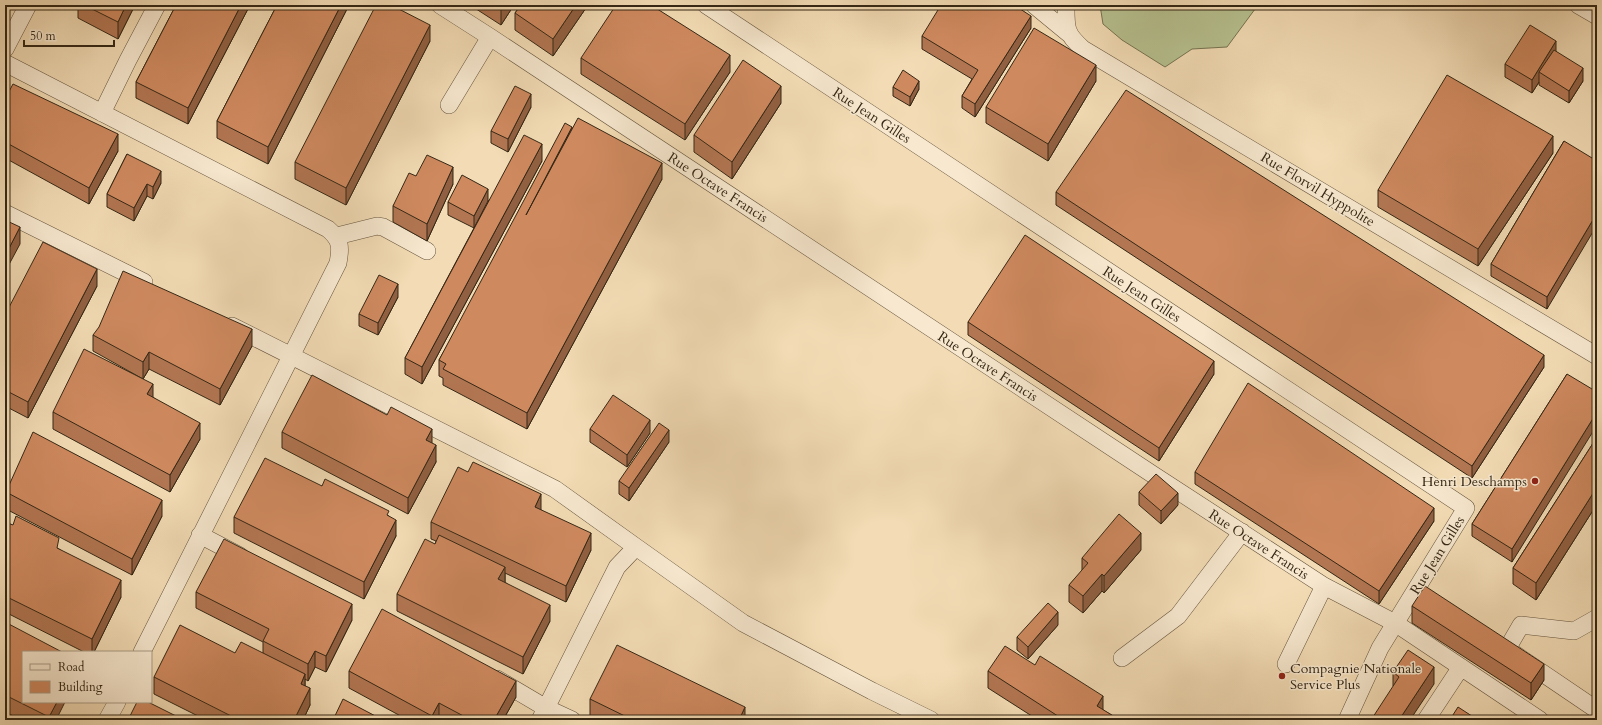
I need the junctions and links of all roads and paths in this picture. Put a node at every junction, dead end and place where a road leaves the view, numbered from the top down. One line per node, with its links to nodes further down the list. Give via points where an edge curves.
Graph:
1 (28, 5): 11 (street)
2 (157, 5): 14 (street)
3 (440, 5): 10 (street, Rue Octave Francis)
4 (706, 5): 28 (street, Rue Jean Gilles, via 1466,508)
5 (1034, 5): 9 (street, Rue Florvil Hyppolite)
6 (1066, 5): 9 (street)
7 (1578, 5): 8 (street)
8 (1597, 16)
9 (1068, 33): 21 (street, Rue Florvil Hyppolite, via 1083,49)
10 (490, 37): 13 (street); 22 (street, Rue Octave Francis)
11 (5, 49)
12 (5, 63): 14 (street)
13 (449, 105)
14 (102, 113): 16 (street, via 328,229)
15 (5, 213): 18 (street)
16 (337, 236): 17 (street, via 377,226); 20 (street, via 340,251 338,263)
17 (427, 251)
18 (155, 287)
19 (219, 319): 20 (street)
20 (291, 355): 23 (street); 24 (street, via 555,489)
21 (1597, 356)
22 (1242, 532): 26 (street, Rue Octave Francis); 30 (street, via 1178,616)
23 (200, 535): 25 (street); 29 (street)
24 (636, 547): 36 (street, via 617,567); 39 (street, via 743,623)
25 (257, 564)
26 (1324, 586): 28 (street, Rue Octave Francis); 31 (street)
27 (1597, 618): 35 (street, via 1574,631 1521,625 1507,649)
28 (1395, 623): 32 (street, Rue Octave Francis); 40 (street, via 1380,648)
29 (142, 651)
30 (1122, 658)
31 (1286, 664)
32 (1461, 667): 41 (street); 42 (street, Rue Octave Francis)
33 (486, 673): 36 (street)
34 (116, 703): 37 (street)
35 (1597, 710)
36 (543, 714): 38 (street)
37 (107, 720)
38 (572, 720)
39 (932, 720)
40 (1347, 720)
41 (1426, 720)
42 (1540, 720)

